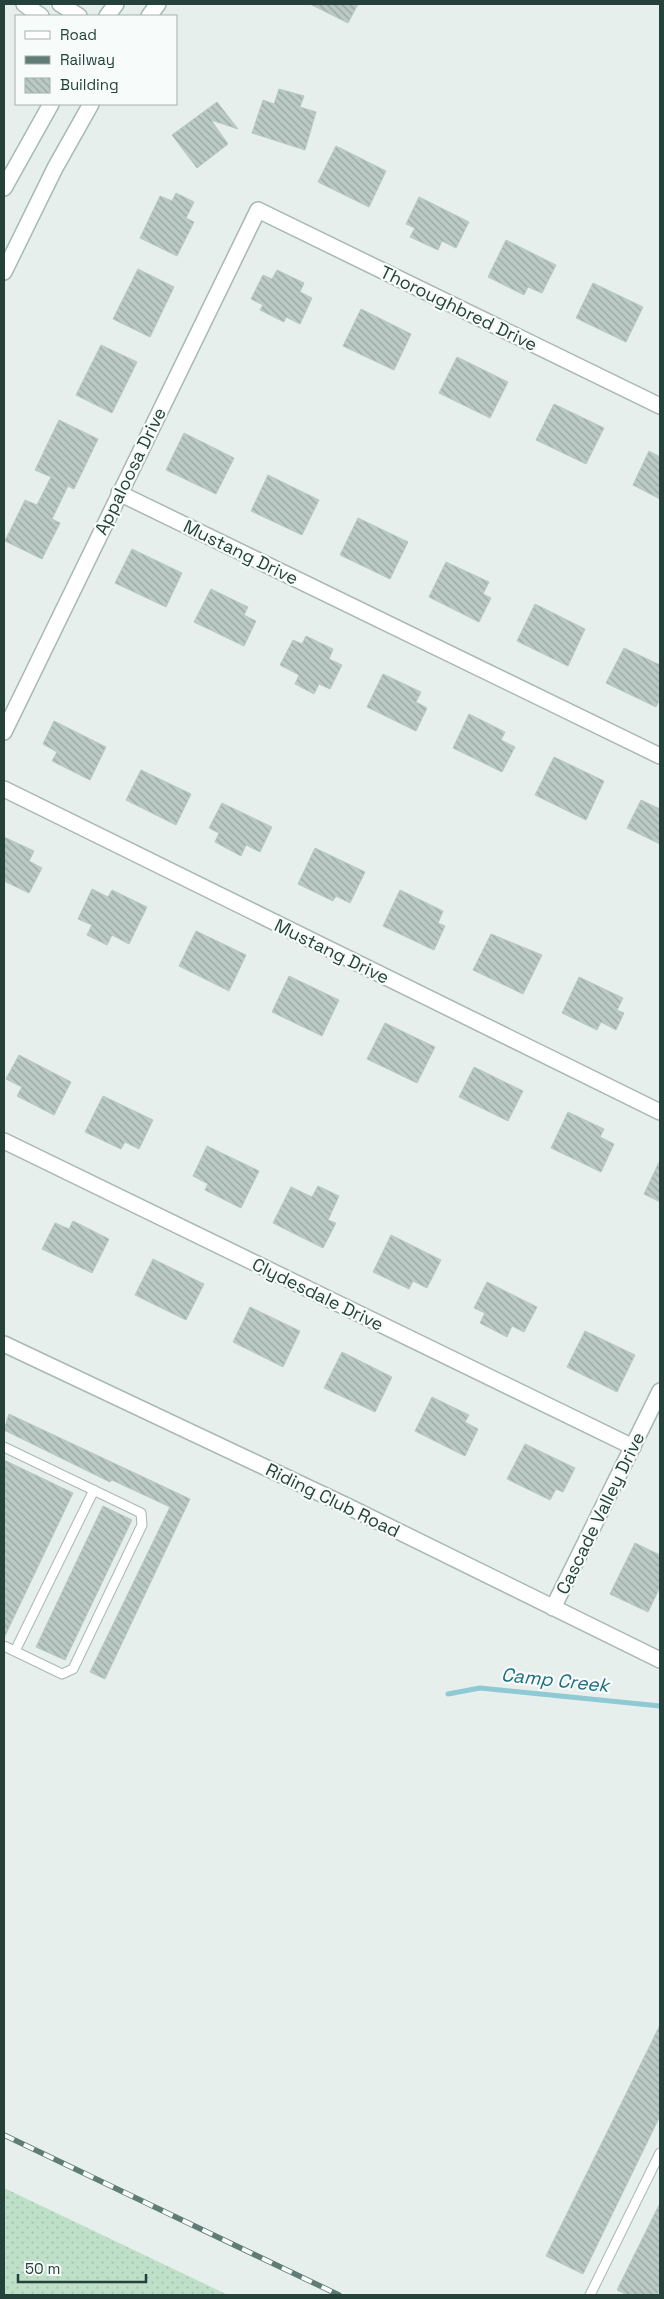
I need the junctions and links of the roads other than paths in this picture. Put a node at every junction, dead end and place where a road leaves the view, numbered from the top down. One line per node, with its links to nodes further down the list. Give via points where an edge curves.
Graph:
1 (24, 4): 5 (street)
2 (60, 4): 6 (street)
3 (116, 4): 7 (street)
4 (158, 4): 8 (street)
5 (39, 15)
6 (77, 15)
7 (108, 15)
8 (150, 15)
9 (50, 105): 11 (street)
10 (90, 105): 13 (street, via 55,168)
11 (4, 188)
12 (258, 210): 14 (street, Thoroughbred Drive); 15 (street, Appaloosa Drive)
13 (4, 272)
14 (660, 406)
15 (119, 493): 16 (street, Appaloosa Drive); 17 (street, Mustang Drive)
16 (4, 732)
17 (660, 756)
18 (4, 789): 19 (street, Mustang Drive)
19 (660, 1112)
20 (4, 1141): 24 (street, Clydesdale Drive)
21 (4, 1346): 26 (street, Riding Club Road, via 347,1506)
22 (660, 1391): 24 (street, Cascade Valley Drive)
23 (4, 1447): 25 (lane)
24 (633, 1447): 26 (street, Cascade Valley Drive)
25 (94, 1490): 28 (lane); 28 (lane, via 140,1513 142,1525 73,1669 62,1674)
26 (553, 1608): 29 (street, Riding Club Road)
27 (4, 1646): 28 (lane)
28 (15, 1651)
29 (660, 1660)
30 (660, 2153): 31 (lane)
31 (590, 2295)

